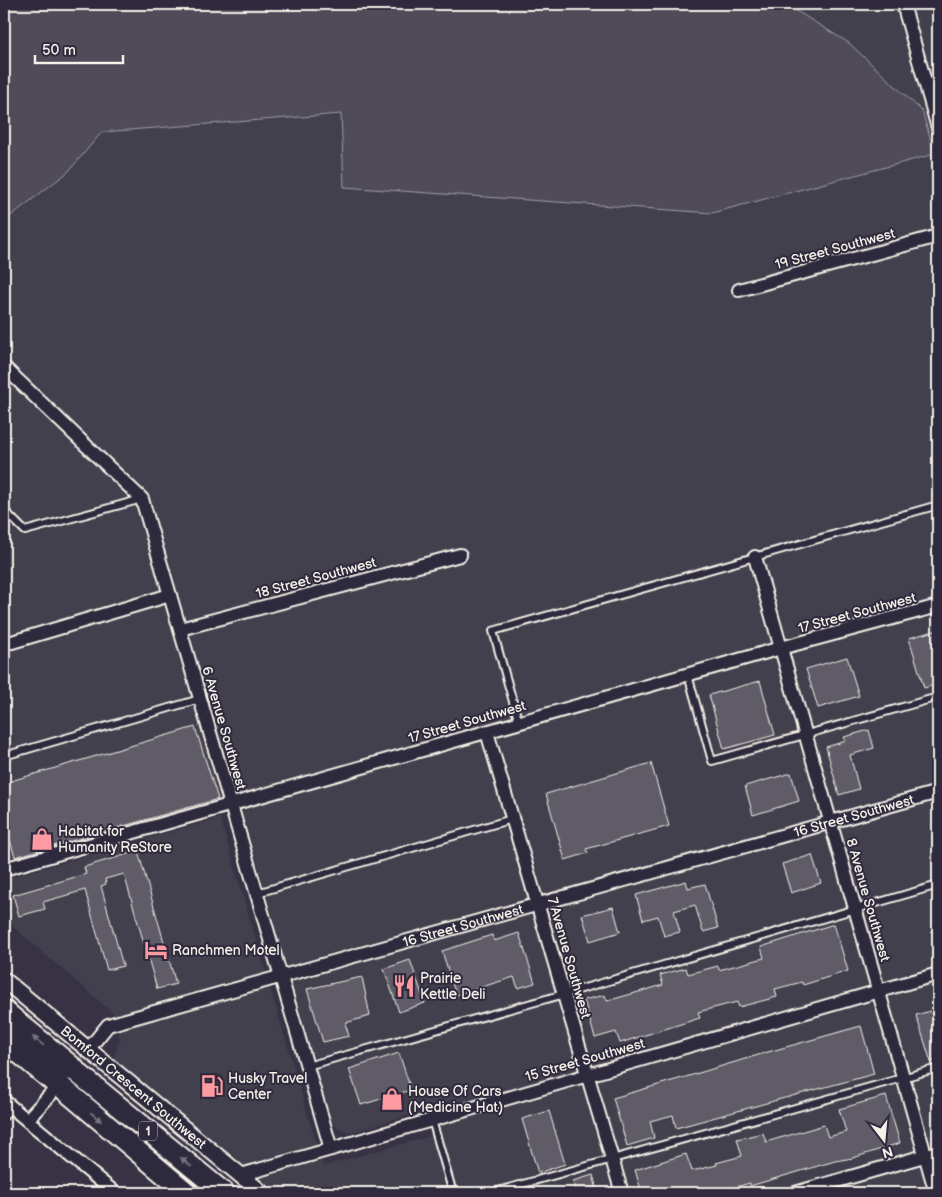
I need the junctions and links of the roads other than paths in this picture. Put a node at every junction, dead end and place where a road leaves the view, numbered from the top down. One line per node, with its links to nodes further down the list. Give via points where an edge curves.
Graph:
1 (903, 4): 2 (street)
2 (938, 128)
3 (938, 236): 4 (street, 19 Street Southwest)
4 (739, 290)
5 (4, 367): 6 (street)
6 (142, 499): 8 (lane, via 25,530); 11 (street, 6 Avenue Southwest)
7 (938, 504): 10 (lane)
8 (4, 510)
9 (460, 555): 13 (street, 18 Street Southwest)
10 (755, 557): 15 (street, 8 Avenue Southwest); 19 (lane, via 492,631)
11 (170, 595): 13 (street, 6 Avenue Southwest); 14 (street)
12 (938, 606): 15 (street, 17 Street Southwest)
13 (180, 629): 18 (street, 6 Avenue Southwest)
14 (4, 642)
15 (781, 648): 16 (street, 17 Street Southwest); 21 (street, 8 Avenue Southwest)
16 (688, 675): 19 (street, 17 Street Southwest); 21 (lane, via 712,761)
17 (938, 697): 21 (lane)
18 (200, 699): 22 (lane); 24 (street, 6 Avenue Southwest)
19 (519, 723): 20 (street, 17 Street Southwest)
20 (487, 732): 24 (street, 17 Street Southwest); 25 (street, 7 Avenue Southwest)
21 (805, 734): 26 (street, 8 Avenue Southwest)
22 (4, 756)
23 (938, 792): 26 (street, 16 Street Southwest)
24 (231, 804): 27 (street, 17 Street Southwest); 29 (street, 6 Avenue Southwest)
25 (512, 820): 29 (lane); 30 (street, 7 Avenue Southwest)
26 (830, 822): 30 (street, 16 Street Southwest); 31 (street, 8 Avenue Southwest)
27 (4, 869)
28 (938, 885): 31 (lane)
29 (257, 893): 33 (street, 6 Avenue Southwest)
30 (537, 904): 33 (street, 16 Street Southwest); 36 (street, 7 Avenue Southwest)
31 (855, 909): 35 (street, 8 Avenue Southwest); 36 (lane)
32 (938, 974): 35 (street, 15 Street Southwest)
33 (281, 977): 39 (street, 16 Street Southwest, via 108,1025); 40 (street, 6 Avenue Southwest)
34 (4, 980): 39 (street, Bomford Crescent Southwest)
35 (879, 991): 42 (street, 15 Street Southwest); 44 (street, 8 Avenue Southwest)
36 (564, 994): 40 (lane); 42 (street, 7 Avenue Southwest)
37 (4, 1012): 43 (highway, 1, one-way to 37)
38 (4, 1039): 43 (highway, 1)
39 (87, 1050): 43 (street, 16 Street Southwest); 51 (street, Bomford Crescent Southwest)
40 (307, 1066): 48 (street, 6 Avenue Southwest)
41 (938, 1068): 44 (lane)
42 (588, 1075): 47 (street, 15 Street Southwest); 50 (street, 7 Avenue Southwest)
43 (66, 1077): 46 (street, 16 Street Southwest); 53 (highway, 1, one-way to 53); 54 (highway, 1, one-way to 43)
44 (903, 1078): 49 (street, 8 Avenue Southwest); 50 (lane)
45 (6, 1108): 46 (street)
46 (28, 1120): 52 (street)
47 (432, 1120): 48 (street, 15 Street Southwest); 56 (lane)
48 (331, 1148): 51 (street, 15 Street Southwest)
49 (932, 1154): 59 (street); 60 (street, 8 Avenue Southwest)
50 (612, 1160): 57 (lane); 58 (street, 7 Avenue Southwest)
51 (241, 1175): 55 (street, Bomford Crescent Southwest)
52 (115, 1193)
53 (187, 1193)
54 (224, 1193)
55 (262, 1193)
56 (453, 1193)
57 (491, 1193)
58 (622, 1193)
59 (795, 1193)
60 (936, 1193)

